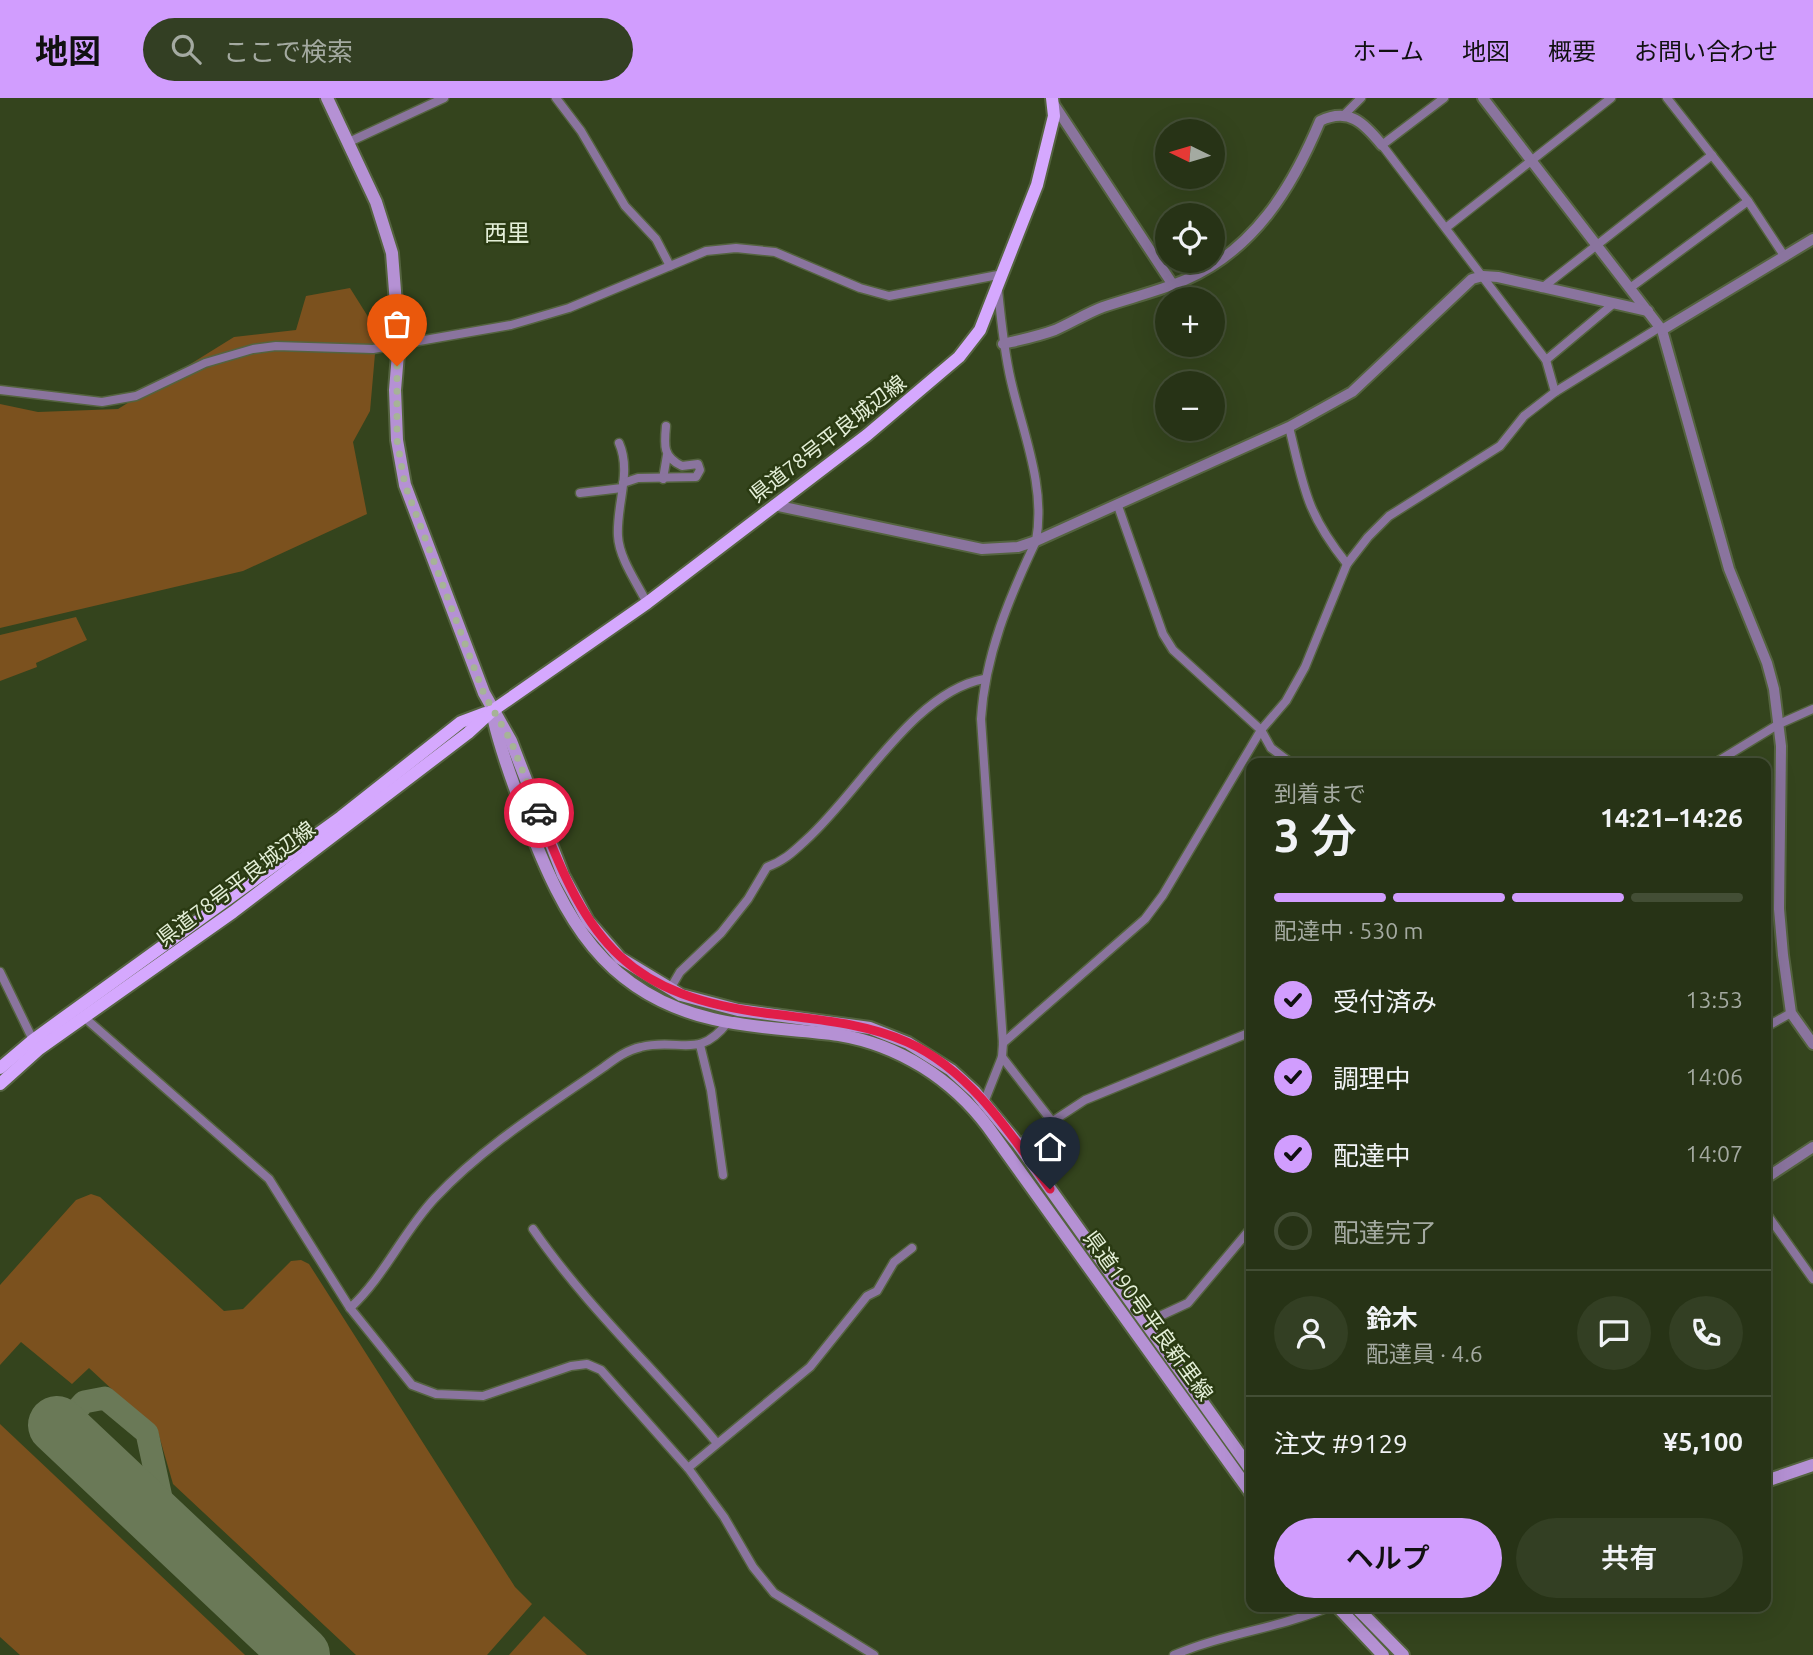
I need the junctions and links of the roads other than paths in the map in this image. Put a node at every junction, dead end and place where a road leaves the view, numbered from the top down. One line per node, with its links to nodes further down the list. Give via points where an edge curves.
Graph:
1 (327, 98): 12 (main road)
2 (444, 98): 10 (street)
3 (556, 98): 21 (street, via 582,131 625,206 656,239)
4 (1361, 98): 11 (street)
5 (1444, 98): 13 (street)
6 (1483, 98): 15 (street)
7 (1611, 98): 15 (street)
8 (1667, 98): 14 (street)
9 (1052, 100): 22 (main road, 県道78号平良城辺線, via 1054,116 1037,185); 24 (street)
10 (431, 101): 12 (street)
11 (1344, 115): 13 (street, via 1361,120); 24 (street, via 1320,121 1306,154 1255,233 1213,265)
12 (349, 142): 31 (main road, via 376,202 392,253)
13 (1382, 145): 17 (street)
14 (1712, 155): 16 (street); 19 (street)
15 (1533, 160): 17 (street); 19 (street)
16 (1748, 201): 20 (street); 27 (street)
17 (1447, 227): 23 (street)
18 (1813, 239): 20 (street)
19 (1596, 246): 26 (street); 27 (street)
20 (1785, 257): 30 (street)
21 (670, 266): 22 (street, via 706,251 775,252 889,296); 31 (street, via 548,315)
22 (1003, 274): 25 (main road, 県道78号平良城辺線)
23 (1483, 276): 26 (street); 33 (street); 37 (street, via 1472,279 1352,391)
24 (1173, 285): 32 (street, via 1099,309 1051,332)
25 (998, 287): 32 (street); 43 (main road, 県道78号平良城辺線, via 980,330 959,357)
26 (1542, 288): 28 (street)
27 (1630, 288): 29 (street)
28 (1613, 304): 29 (street); 33 (street)
29 (1648, 311): 30 (street)
30 (1661, 328): 35 (street); 51 (street, via 1729,569 1767,663)
31 (399, 342): 34 (street, via 373,349 253,349 205,363 119,400); 50 (main road, via 396,418 405,485)
32 (1003, 344): 45 (street, via 1037,486)
33 (1546, 360): 35 (street)
34 (0, 390)
35 (1555, 392): 46 (street, via 1524,416 1500,446 1389,516)
36 (666, 426): 39 (street, via 663,449)
37 (1289, 426): 44 (street); 46 (street, via 1307,504 1322,534)
38 (619, 443): 41 (street, via 625,457)
39 (667, 456): 40 (street); 40 (street, via 682,466 698,464 700,470 696,477)
40 (663, 479): 41 (street, via 638,478)
41 (623, 485): 42 (street); 47 (street, via 618,536)
42 (580, 493)
43 (774, 505): 45 (street, via 982,550); 47 (main road, 県道78号平良城辺線)
44 (1118, 506): 45 (street); 52 (street, via 1172,650)
45 (1036, 541): 48 (street, via 988,658)
46 (1347, 564): 52 (street, via 1305,667 1286,701)
47 (647, 603): 50 (main road, 県道78号平良城辺線)
48 (984, 679): 56 (street, via 948,690 881,754 826,822 782,862 767,867 721,933 680,972); 63 (street, via 981,719)
49 (1813, 709): 51 (street)
50 (492, 710): 56 (main road, 県道190号平良新里線, via 511,741 563,875 588,921 620,958); 58 (main road, 県道78号平良城辺線, via 233,912); 59 (main road, 県道190号平良新里線, via 500,749 538,851 582,936 626,981 651,997); 62 (main road, 県道78号平良城辺線, via 461,722 341,817)
51 (1779, 724): 54 (street); 57 (street, via 1779,909)
52 (1261, 730): 53 (street, via 1271,748); 63 (street, via 1145,919)
53 (1284, 758)
54 (1723, 758)
55 (0, 972): 62 (street)
56 (670, 989): 69 (main road, 県道190号平良新里線, via 718,1007 870,1028 924,1051 951,1070)
57 (1791, 1013): 60 (street); 64 (street)
58 (85, 1018): 68 (main road, 県道78号平良城辺線, via 39,1049); 80 (street, via 269,1179)
59 (728, 1022): 65 (street, via 716,1038); 69 (main road, 県道190号平良新里線, via 837,1035 884,1048 910,1058)
60 (1771, 1024)
61 (1246, 1033): 70 (street, via 1085,1100)
62 (33, 1040): 67 (main road, 県道78号平良城辺線)
63 (1003, 1043): 66 (street)
64 (1813, 1044)
65 (701, 1045): 73 (street); 80 (street, via 643,1046 622,1053 517,1126 435,1198)
66 (1002, 1057): 69 (street); 70 (street)
67 (0, 1068)
68 (0, 1084)
69 (981, 1108): 71 (main road, 県道190号平良新里線); 87 (main road, 県道190号平良新里線)
70 (1051, 1120): 71 (street)
71 (1018, 1144): 81 (main road, 県道190号平良新里線)
72 (1813, 1147): 74 (street)
73 (723, 1175)
74 (1771, 1175)
75 (1771, 1220): 79 (street)
76 (533, 1229): 82 (street)
77 (1246, 1234): 81 (street, via 1188,1303)
78 (912, 1248): 82 (street, via 894,1262 877,1291 867,1296 810,1367)
79 (1813, 1279)
80 (350, 1308): 85 (street, via 412,1385 436,1394 483,1396 571,1366 587,1364 601,1370)
81 (1145, 1323): 83 (main road, 県道190号平良新里線)
82 (716, 1442): 85 (street)
83 (1246, 1463)
84 (1813, 1465): 86 (main road)
85 (688, 1468): 91 (street, via 774,1593)
86 (1771, 1479)
87 (1246, 1486)
88 (1319, 1612): 92 (street)
89 (1340, 1612): 93 (main road)
90 (1360, 1612): 94 (main road)
91 (874, 1655)
92 (1174, 1655)
93 (1383, 1655)
94 (1403, 1655)

